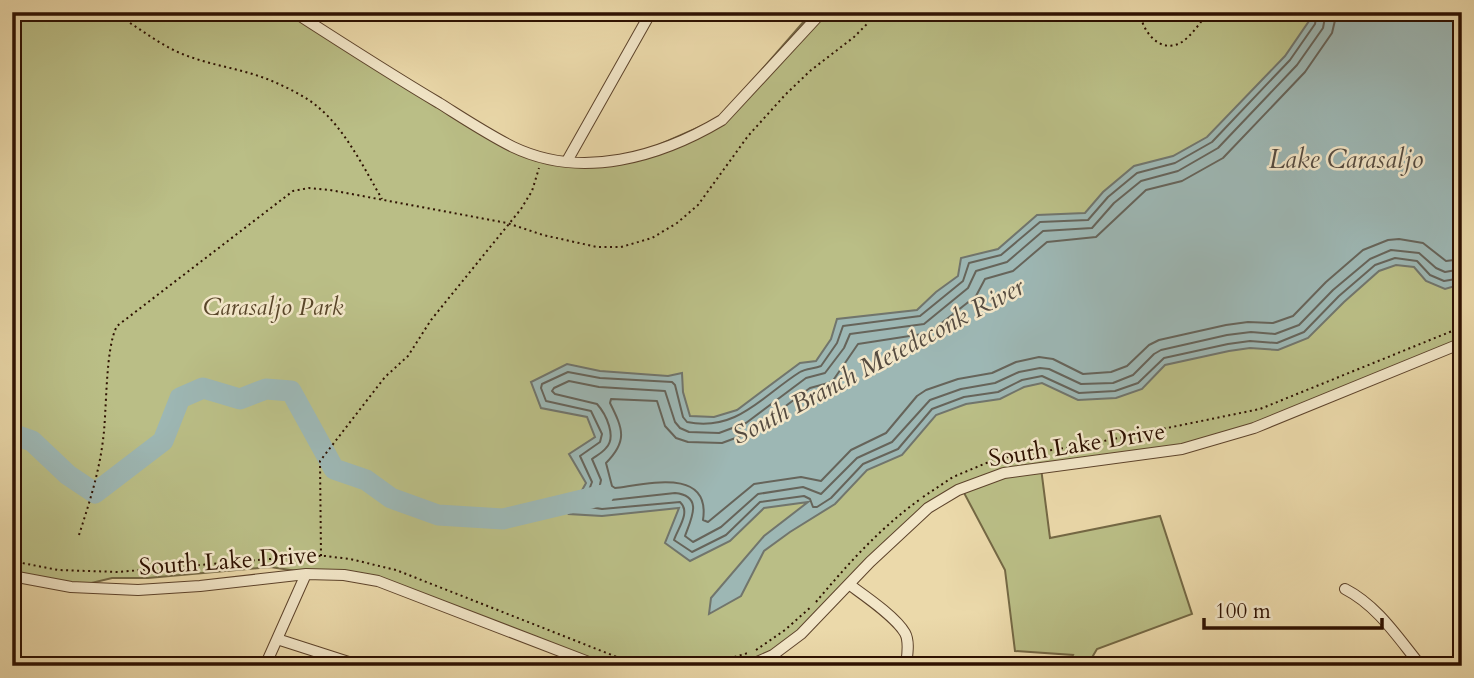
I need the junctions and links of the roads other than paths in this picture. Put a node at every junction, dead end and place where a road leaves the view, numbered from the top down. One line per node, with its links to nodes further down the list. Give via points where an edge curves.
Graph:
1 (294, 12): 4 (street, via 514,148)
2 (651, 12): 4 (street)
3 (822, 12): 4 (street, via 722,120 655,152 587,164)
4 (567, 161)
5 (1462, 343): 8 (street, South Lake Drive, via 1254,428 1210,441 1182,449 1004,473 958,490 928,508)
6 (306, 574): 7 (street, South Lake Drive, via 138,590 71,587); 10 (street); 14 (street, South Lake Drive, via 378,582)
7 (12, 576)
8 (850, 585): 15 (street, South Lake Drive, via 801,634 773,655); 16 (street, via 905,633)
9 (1345, 589): 17 (street, via 1361,597 1382,618)
10 (277, 639): 11 (street); 13 (street)
11 (266, 665): 12 (street)
12 (219, 666)
13 (361, 666)
14 (599, 666)
15 (748, 666)
16 (906, 666)
17 (1421, 666)

